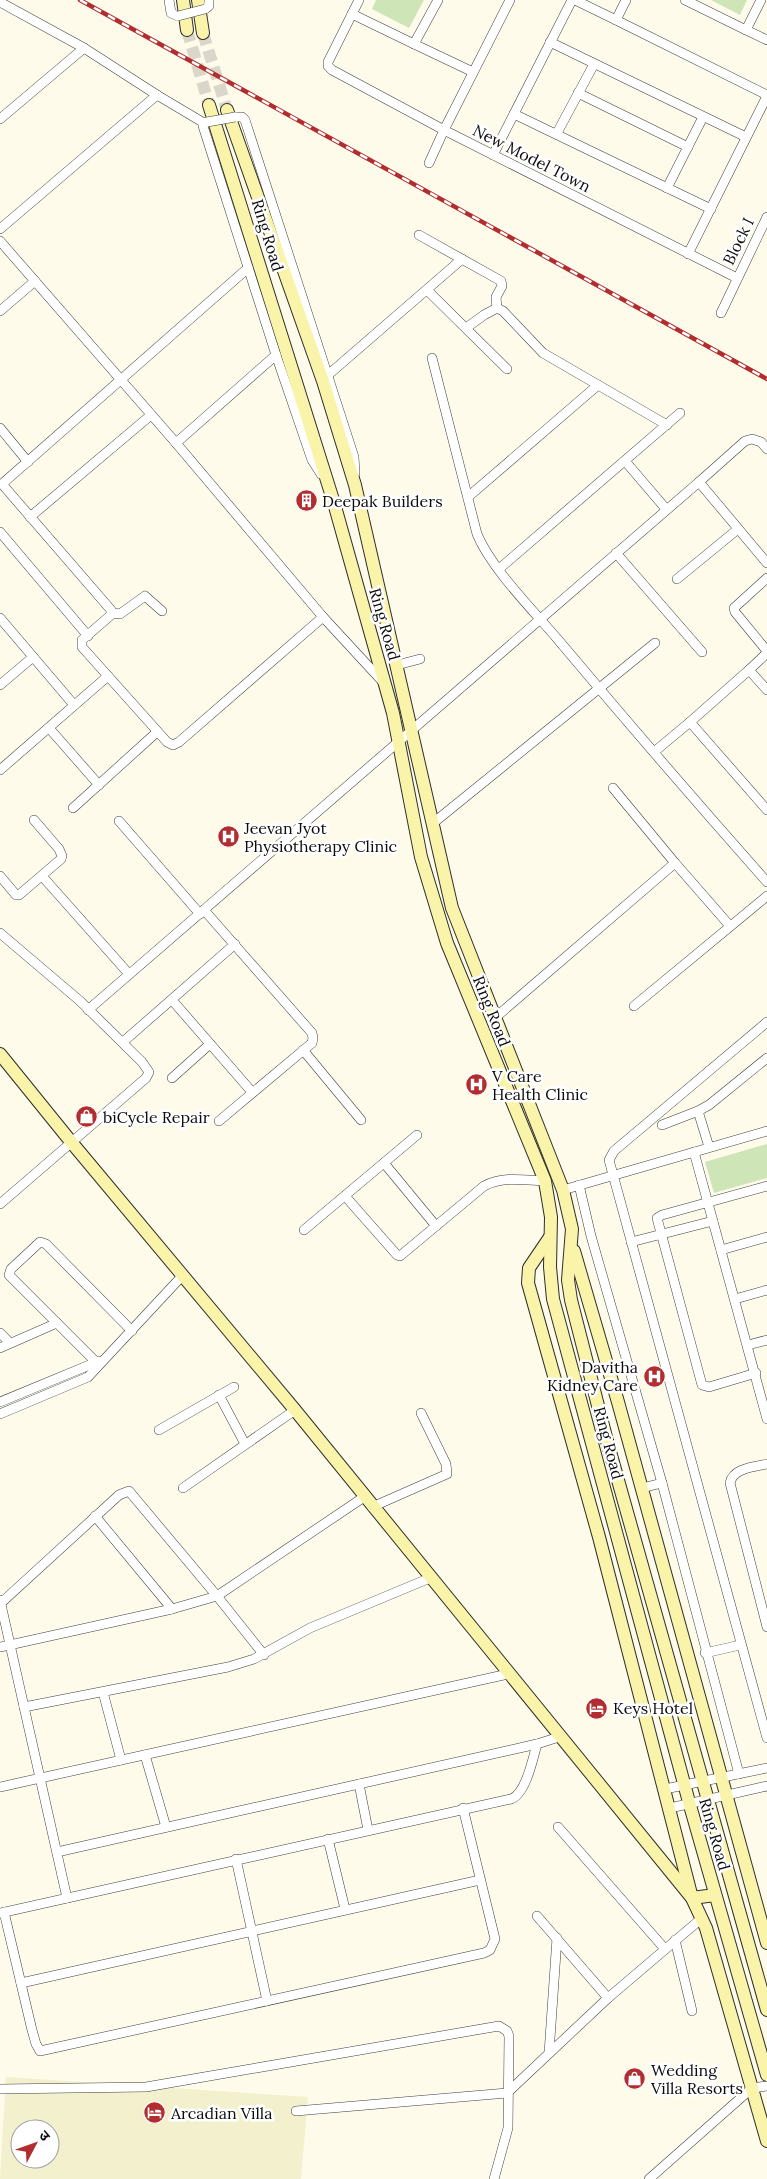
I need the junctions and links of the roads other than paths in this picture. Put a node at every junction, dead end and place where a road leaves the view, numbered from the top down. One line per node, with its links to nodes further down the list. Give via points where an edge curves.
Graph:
1 (169, 0): 11 (street, bridge, via 172,13 178,16)
2 (183, 0): 14 (street)
3 (359, 0): 12 (street)
4 (438, 0): 19 (street)
5 (510, 0): 22 (street)
6 (574, 0): 13 (street); 18 (street)
7 (626, 0): 13 (street)
8 (685, 0): 15 (street)
9 (761, 0): 15 (street)
10 (0, 2): 20 (street)
11 (204, 3): 16 (street)
12 (352, 14): 19 (street); 32 (street, New Model Town, via 328,62 329,68)
13 (616, 20): 25 (street)
14 (187, 30)
15 (746, 30): 17 (street)
16 (203, 33)
17 (767, 40)
18 (550, 42): 21 (street); 28 (street)
19 (414, 44): 22 (street)
20 (84, 48): 24 (street); 30 (street)
21 (594, 64): 23 (street); 29 (street)
22 (473, 72): 32 (street)
23 (578, 93): 33 (street); 35 (street)
24 (157, 95): 31 (street); 41 (street)
25 (767, 95): 34 (street)
26 (209, 106): 71 (street, Ring Road)
27 (231, 113): 31 (street, bridge); 57 (street, via 245,120); 70 (street, Ring Road, via 323,381)
28 (514, 114): 33 (street); 36 (street)
29 (703, 117): 34 (street); 35 (street)
30 (0, 119)
31 (206, 123): 46 (street, via 203,126)
32 (444, 130): 36 (street, New Model Town); 37 (street)
33 (557, 134): 38 (street)
34 (746, 137): 39 (street)
35 (688, 147): 38 (street)
36 (493, 155): 44 (street, New Model Town)
37 (429, 163)
38 (667, 188): 39 (street)
39 (711, 209): 44 (street)
40 (767, 217): 47 (street, Block I)
41 (0, 229)
42 (419, 235): 45 (street)
43 (0, 241): 48 (street)
44 (688, 254): 47 (street, New Model Town)
45 (462, 259): 49 (street); 50 (street, via 503,282 496,298)
46 (248, 268): 54 (street); 58 (street)
47 (737, 278): 52 (street, Block I)
48 (35, 281): 51 (street); 58 (street)
49 (427, 290): 53 (street); 57 (street)
50 (497, 308): 53 (street); 59 (street, via 543,353)
51 (0, 311)
52 (721, 313)
53 (466, 328): 56 (street)
54 (276, 355): 64 (street); 71 (street, via 312,460)
55 (432, 358): 72 (street)
56 (508, 369)
57 (328, 375): 70 (street, via 354,457)
58 (120, 379): 61 (street); 67 (street)
59 (598, 385): 62 (street); 72 (street)
60 (680, 413): 62 (street)
61 (151, 415): 64 (street); 74 (street)
62 (667, 425): 66 (street)
63 (0, 428): 67 (street)
64 (176, 444): 84 (street)
65 (767, 450): 68 (street, via 761,442 745,441)
66 (625, 461): 73 (street); 79 (street)
67 (28, 462): 69 (street)
68 (699, 482): 73 (street); 75 (street)
69 (1, 485): 74 (street)
70 (355, 485): 93 (street, Ring Road)
71 (330, 489): 96 (street, Ring Road)
72 (468, 497): 79 (street, via 482,546)
73 (666, 509): 77 (street)
74 (30, 516): 83 (street)
75 (738, 528): 78 (street); 81 (street)
76 (0, 532): 87 (street)
77 (616, 553): 86 (street); 89 (street)
78 (767, 563)
79 (499, 569): 86 (street)
80 (767, 578): 90 (street, via 734,608)
81 (677, 579)
82 (162, 611): 83 (street, via 145,596 120,614)
83 (112, 613): 87 (street)
84 (323, 617): 96 (street); 104 (street, via 180,742 173,745)
85 (0, 618): 91 (street)
86 (540, 619): 98 (street); 103 (street)
87 (88, 636): 95 (street, via 82,640 82,647)
88 (655, 643): 98 (street)
89 (702, 652)
90 (767, 652): 94 (street)
91 (33, 657): 97 (street); 100 (street)
92 (420, 659): 93 (street)
93 (397, 665): 103 (street, Ring Road)
94 (748, 670): 99 (street); 101 (street)
95 (108, 676): 100 (street); 104 (street)
96 (385, 683): 105 (street, Ring Road)
97 (0, 685)
98 (600, 689): 106 (street); 114 (street)
99 (767, 690)
100 (74, 705): 102 (street)
101 (690, 722): 106 (street); 111 (street)
102 (48, 728): 107 (street); 108 (street)
103 (412, 730): 105 (street); 114 (street, Ring Road)
104 (157, 732): 108 (street)
105 (399, 740): 120 (street); 148 (street, Ring Road, via 421,856 447,943)
106 (654, 752): 118 (street)
107 (0, 770)
108 (99, 785): 110 (street)
109 (613, 788): 115 (street)
110 (73, 808)
111 (767, 810)
112 (34, 820): 117 (street, via 62,856)
113 (120, 821): 120 (street)
114 (432, 824): 128 (street, Ring Road, via 452,908)
115 (675, 863): 121 (street); 128 (street)
116 (0, 876): 117 (street, via 16,895)
117 (42, 876): 124 (street)
118 (766, 880)
119 (767, 896): 121 (street)
120 (202, 912): 123 (street); 124 (street)
121 (730, 926): 126 (street)
122 (0, 933): 127 (street)
123 (235, 944): 125 (street); 132 (street, via 312,1033 312,1042)
124 (129, 974): 127 (street)
125 (172, 1000): 130 (street); 131 (street)
126 (634, 1006)
127 (88, 1010): 130 (street)
128 (496, 1017): 151 (street, Ring Road)
129 (767, 1022): 147 (street, via 614,1151 609,1160)
130 (123, 1042): 143 (street, via 147,1067 146,1078)
131 (210, 1044): 135 (street); 136 (street)
132 (303, 1050): 136 (street); 138 (street)
133 (0, 1054): 143 (street)
134 (767, 1058): 137 (street)
135 (172, 1078)
136 (252, 1092): 139 (street)
137 (698, 1111): 140 (street); 144 (street)
138 (361, 1120)
139 (219, 1121)
140 (662, 1125)
141 (767, 1131): 144 (street)
142 (416, 1135): 146 (street)
143 (72, 1143): 154 (street); 164 (street)
144 (709, 1147): 145 (street)
145 (694, 1152): 147 (street); 153 (street)
146 (384, 1163): 152 (street); 156 (street)
147 (612, 1175): 149 (street); 161 (street)
148 (545, 1181): 156 (street, via 494,1181 473,1193); 159 (street, Ring Road, via 551,1216)
149 (579, 1184): 151 (street); 189 (street)
150 (767, 1186): 153 (street)
151 (563, 1190): 162 (street, Ring Road, via 572,1228)
152 (345, 1196): 156 (street, via 397,1255 404,1254); 157 (street)
153 (708, 1202): 155 (street); 158 (street, via 659,1216)
154 (0, 1204)
155 (713, 1221): 158 (street); 163 (street)
156 (436, 1226)
157 (304, 1230)
158 (660, 1234): 161 (street); 176 (street, via 702,1385 709,1388)
159 (550, 1237): 205 (street, Ring Road, via 550,1284); 206 (street, via 529,1268 528,1283)
160 (767, 1237): 163 (street)
161 (631, 1242): 201 (street)
162 (572, 1244): 191 (street); 219 (street, Ring Road, via 568,1280 571,1300)
163 (721, 1250): 166 (street)
164 (183, 1276): 168 (street); 182 (street)
165 (767, 1290): 166 (street)
166 (735, 1299): 172 (street)
167 (57, 1323): 168 (street, via 9,1275 40,1242 46,1244); 171 (street); 175 (street)
168 (132, 1331): 174 (street)
169 (0, 1334): 171 (street)
170 (767, 1340): 172 (street)
171 (10, 1343): 173 (street)
172 (748, 1345): 176 (street)
173 (0, 1348)
174 (106, 1358): 175 (street); 179 (street, via 81,1382)
175 (96, 1362): 177 (street)
176 (756, 1373): 185 (street)
177 (38, 1385): 179 (street); 181 (street)
178 (234, 1387): 180 (street)
179 (43, 1396): 184 (street)
180 (219, 1396): 186 (street); 187 (street)
181 (0, 1402)
182 (295, 1410): 187 (street); 192 (street)
183 (421, 1413): 192 (street, via 446,1464 447,1474)
184 (0, 1414)
185 (767, 1420)
186 (159, 1430)
187 (245, 1444): 190 (street)
188 (767, 1464): 196 (street, via 735,1473 730,1483)
189 (662, 1483): 191 (street); 203 (street)
190 (183, 1488)
191 (642, 1488): 218 (street)
192 (368, 1502): 194 (street); 195 (street)
193 (95, 1516): 195 (street, via 129,1491); 197 (street); 198 (street)
194 (430, 1578): 204 (street, via 310,1628); 207 (street)
195 (217, 1596): 198 (street); 204 (street)
196 (763, 1600): 199 (street)
197 (0, 1602): 200 (street)
198 (172, 1609): 200 (street)
199 (767, 1627)
200 (10, 1644): 202 (street); 209 (street)
201 (740, 1645): 203 (street); 211 (street)
202 (0, 1647)
203 (705, 1653): 216 (street)
204 (264, 1655): 208 (street, via 228,1667)
205 (649, 1655): 206 (street); 221 (street, Ring Road)
206 (631, 1658): 224 (street)
207 (508, 1674): 210 (street); 213 (street)
208 (103, 1692): 209 (street); 214 (street)
209 (24, 1707): 217 (street)
210 (559, 1737): 212 (street); 239 (street)
211 (767, 1738)
212 (538, 1744): 220 (street); 228 (street, via 516,1797)
213 (145, 1755): 214 (street); 231 (street)
214 (121, 1760): 217 (street)
215 (767, 1768): 216 (street)
216 (739, 1774): 218 (street)
217 (40, 1777): 223 (street); 234 (street)
218 (722, 1777): 219 (street); 225 (street)
219 (702, 1781): 221 (street); 226 (street, Ring Road)
220 (359, 1784): 231 (street); 232 (street)
221 (684, 1784): 224 (street); 227 (street, Ring Road)
222 (767, 1786): 225 (street)
223 (0, 1787)
224 (665, 1789): 229 (street)
225 (726, 1794): 226 (street); 247 (street)
226 (707, 1798): 227 (street); 248 (street, Ring Road)
227 (689, 1802): 229 (street); 237 (street, Ring Road)
228 (463, 1808): 232 (street); 236 (street)
229 (670, 1808): 239 (street)
230 (558, 1827): 249 (street)
231 (166, 1828): 234 (street)
232 (368, 1830): 233 (street)
233 (328, 1839): 235 (street); 240 (street)
234 (57, 1852): 238 (street)
235 (236, 1859): 238 (street); 244 (street)
236 (480, 1880): 240 (street); 252 (street, via 494,1939 490,1950)
237 (715, 1894): 239 (street); 253 (street, Ring Road)
238 (67, 1898): 241 (street)
239 (692, 1898): 243 (street)
240 (345, 1909): 244 (street)
241 (2, 1913): 250 (street)
242 (537, 1916): 245 (street)
243 (702, 1918): 246 (street); 254 (street)
244 (252, 1930): 250 (street); 252 (street)
245 (557, 1938): 251 (street); 257 (street)
246 (676, 1940): 249 (street); 256 (street)
247 (767, 1942): 248 (street)
248 (749, 1946): 255 (street, Ring Road)
249 (665, 1950): 251 (street)
250 (21, 1983): 252 (street, via 40,2051)
251 (608, 1998): 257 (street)
252 (267, 2001)
253 (747, 2005): 254 (street); 258 (street, Ring Road)
254 (730, 2010): 260 (street)
255 (767, 2010)
256 (692, 2011)
257 (549, 2053): 262 (street)
258 (767, 2075)
259 (767, 2086): 260 (street)
260 (752, 2088): 264 (street); 266 (street)
261 (0, 2089): 262 (street, via 146,2087 499,2026 509,2036)
262 (507, 2093): 263 (street); 265 (street, via 508,2128)
263 (296, 2111)
264 (767, 2142)
265 (494, 2179)
266 (649, 2179)

